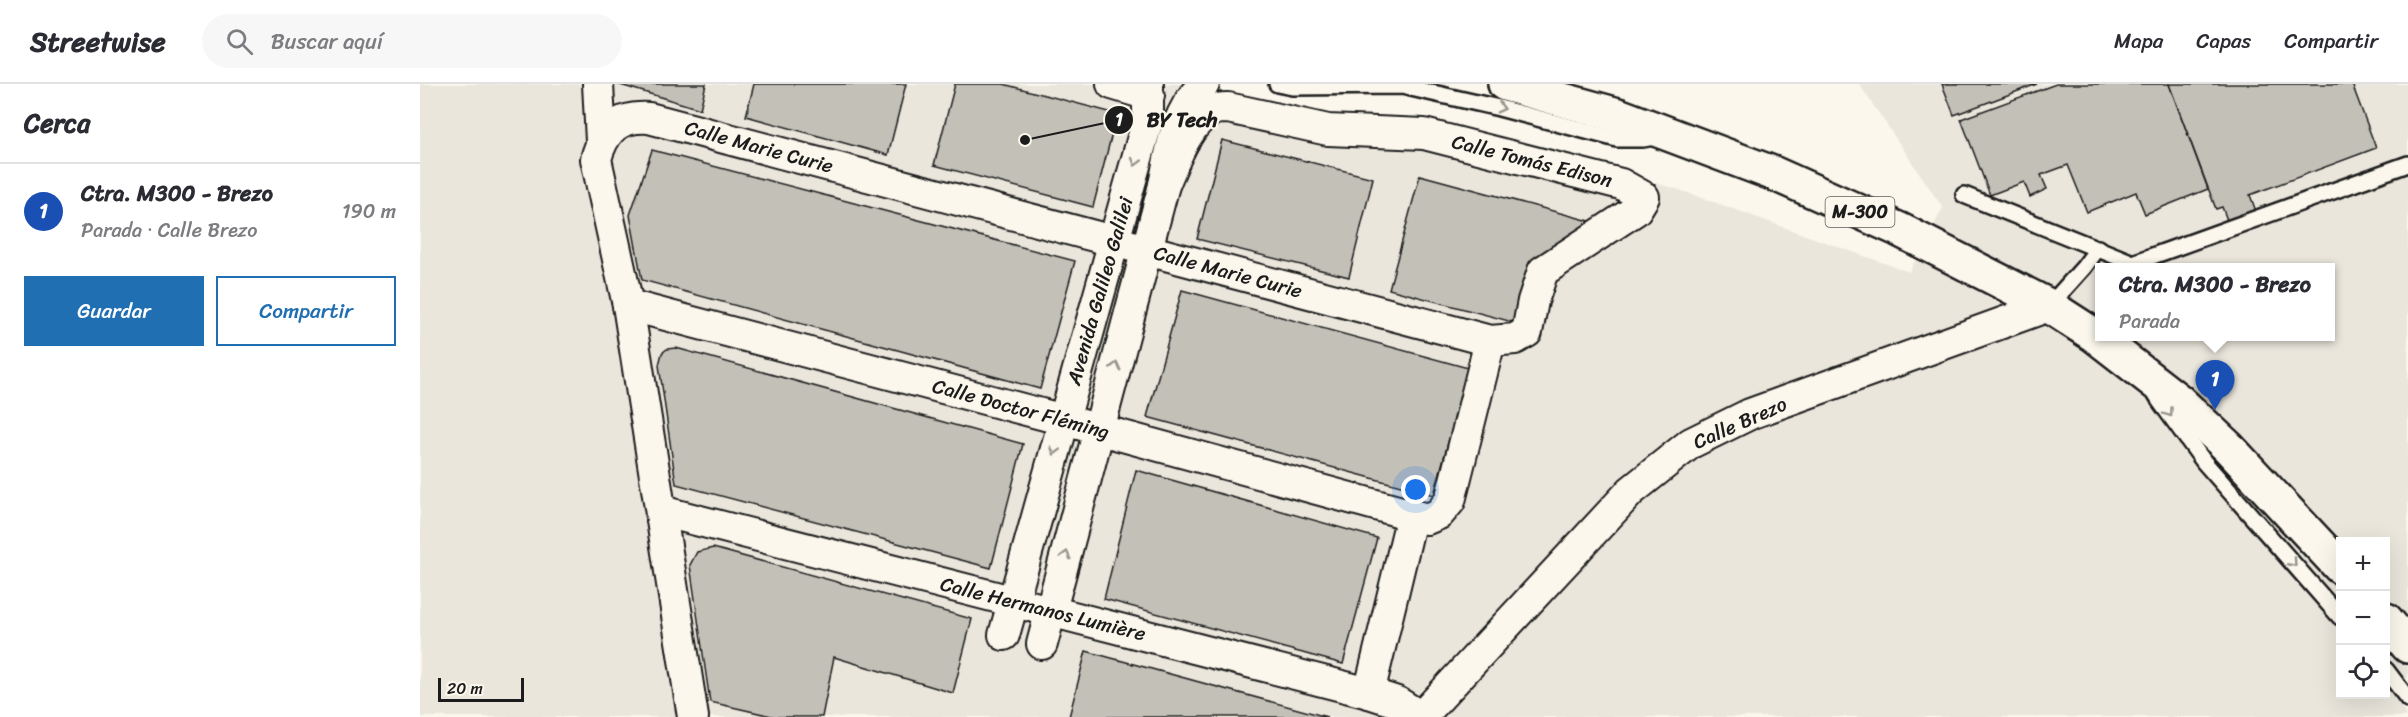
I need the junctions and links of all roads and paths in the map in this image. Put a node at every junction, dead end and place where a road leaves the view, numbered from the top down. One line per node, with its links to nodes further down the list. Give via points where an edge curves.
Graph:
1 (598, 84): 8 (street)
2 (1112, 84): 6 (street)
3 (1204, 84): 10 (street, Avenida Galileo Galilei, via 1187,103 1178,122)
4 (1277, 84): 7 (lane, one-way to 7, via 1402,86 1617,139)
5 (1505, 84): 7 (main road, M-300, via 1618,115)
6 (1148, 90): 12 (street, Avenida Galileo Galilei, one-way to 12, via 1148,119)
7 (1665, 134): 16 (main road, M-300, via 1775,174 1898,229)
8 (601, 141): 12 (street, Calle Marie Curie, via 616,124 633,117 649,118); 15 (street, via 596,159)
9 (2408, 164): 13 (lane, via 2133,263)
10 (1164, 185): 14 (street, Avenida Galileo Galilei); 18 (street, Calle Tomás Edison, via 1182,144 1200,120 1214,110 1228,108 1328,130 1424,134 1621,184 1644,197 1636,210 1544,272 1527,332 1515,339)
11 (1964, 195): 13 (lane)
12 (1113, 242): 14 (street, Calle Marie Curie); 21 (street, Avenida Galileo Galilei)
13 (2098, 248): 16 (lane)
14 (1146, 251): 18 (street, Calle Marie Curie); 22 (street, Avenida Galileo Galilei, one-way to 14)
15 (628, 305): 21 (street, Calle Doctor Fléming); 23 (street)
16 (2049, 306): 17 (main road, M-300); 37 (street, Calle Brezo, via 1750,414 1691,443 1631,491)
17 (2095, 336)
18 (1490, 341): 24 (street, via 1450,501 1439,514 1427,519)
19 (2102, 341): 20 (main road, M-300)
20 (2135, 365): 25 (main road, M-300, via 2228,447); 28 (lane, one-way to 28, via 2204,462)
21 (1064, 420): 22 (street, Calle Doctor Fléming); 26 (street, Avenida Galileo Galilei, one-way to 26)
22 (1099, 430): 24 (street, Calle Doctor Fléming); 27 (street, Avenida Galileo Galilei, one-way to 22)
23 (661, 511): 26 (street, Calle Hermanos Lumière); 36 (street)
24 (1412, 515): 34 (street)
25 (2336, 563)
26 (1013, 601): 27 (street, Calle Hermanos Lumière); 30 (street, Avenida Galileo Galilei)
27 (1051, 611): 31 (street, Avenida Galileo Galilei); 34 (street, Calle Hermanos Lumière)
28 (2336, 612)
29 (2390, 626): 32 (main road)
30 (1004, 635)
31 (1042, 644)
32 (2408, 646)
33 (2390, 676): 35 (lane)
34 (1369, 693): 37 (street, Calle Hermanos Lumière, via 1397,702)
35 (2408, 699)
36 (693, 717)
37 (1421, 717)

